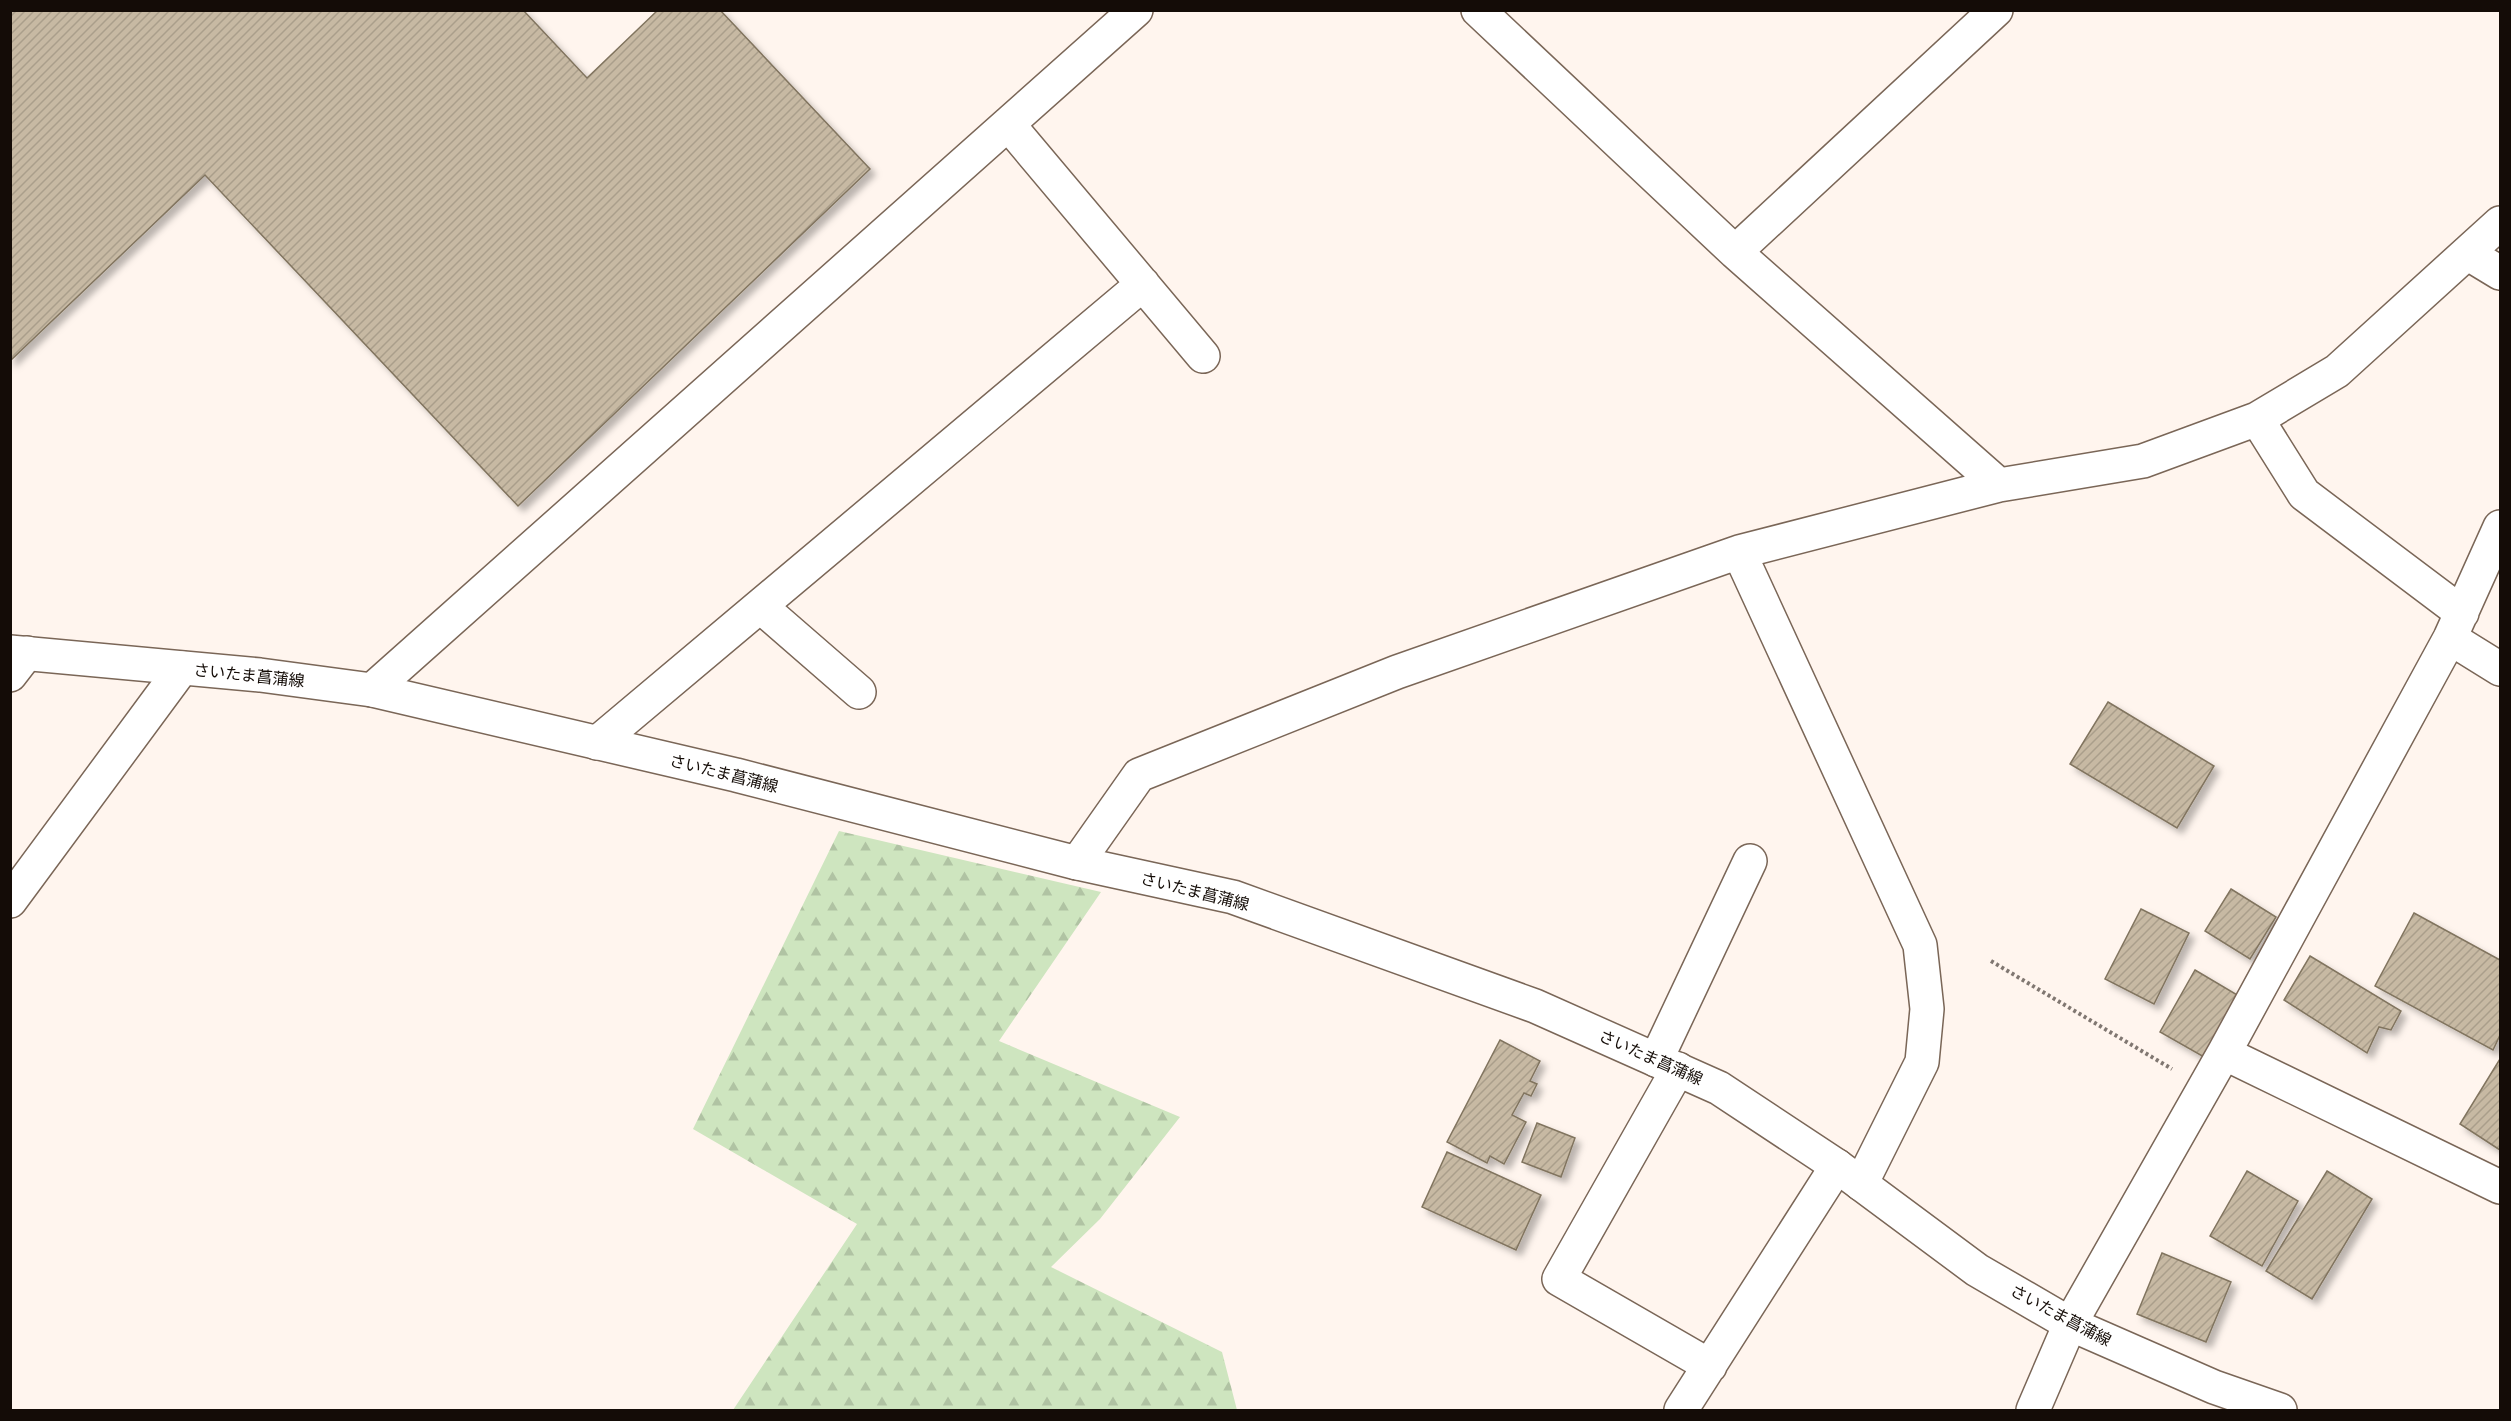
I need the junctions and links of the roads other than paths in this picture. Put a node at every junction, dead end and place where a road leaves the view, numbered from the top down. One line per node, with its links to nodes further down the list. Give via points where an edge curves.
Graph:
1 (1136, 10): 4 (street)
2 (1478, 10): 6 (street)
3 (1996, 10): 6 (street)
4 (1008, 124): 9 (street); 20 (street)
5 (2500, 223): 7 (street)
6 (1735, 252): 12 (street)
7 (2467, 253): 8 (street); 11 (street, via 2337,371)
8 (2500, 273)
9 (1143, 284): 10 (street); 15 (street)
10 (1203, 356)
11 (2257, 419): 12 (street, via 2143,461); 16 (street, via 2304,494)
12 (1999, 485): 14 (street)
13 (2500, 527): 16 (street)
14 (1739, 552): 24 (street, via 1397,672 1139,775); 28 (street, via 1920,945 1926,1009 1922,1062)
15 (760, 606): 21 (street); 22 (street)
16 (2456, 625): 19 (street); 26 (street)
17 (16, 660): 18 (street, さいたま菖蒲線)
18 (182, 668): 20 (street, さいたま菖蒲線); 25 (street)
19 (2500, 669)
20 (372, 690): 22 (street, さいたま菖蒲線)
21 (859, 692)
22 (597, 743): 24 (street, さいたま菖蒲線)
23 (1750, 861): 27 (street)
24 (1077, 863): 27 (street, さいたま菖蒲線, via 1233,897 1534,1006)
25 (10, 901)
26 (2224, 1053): 29 (street); 30 (street)
27 (1667, 1064): 28 (street, さいたま菖蒲線, via 1719,1088); 31 (street, via 1559,1279)
28 (1849, 1175): 30 (street, さいたま菖蒲線, via 1977,1270); 31 (street)
29 (2500, 1187)
30 (2070, 1324): 33 (street); 34 (street, さいたま菖蒲線, via 2214,1387)
31 (1710, 1366): 32 (street)
32 (1681, 1410)
33 (2033, 1410)
34 (2280, 1410)

